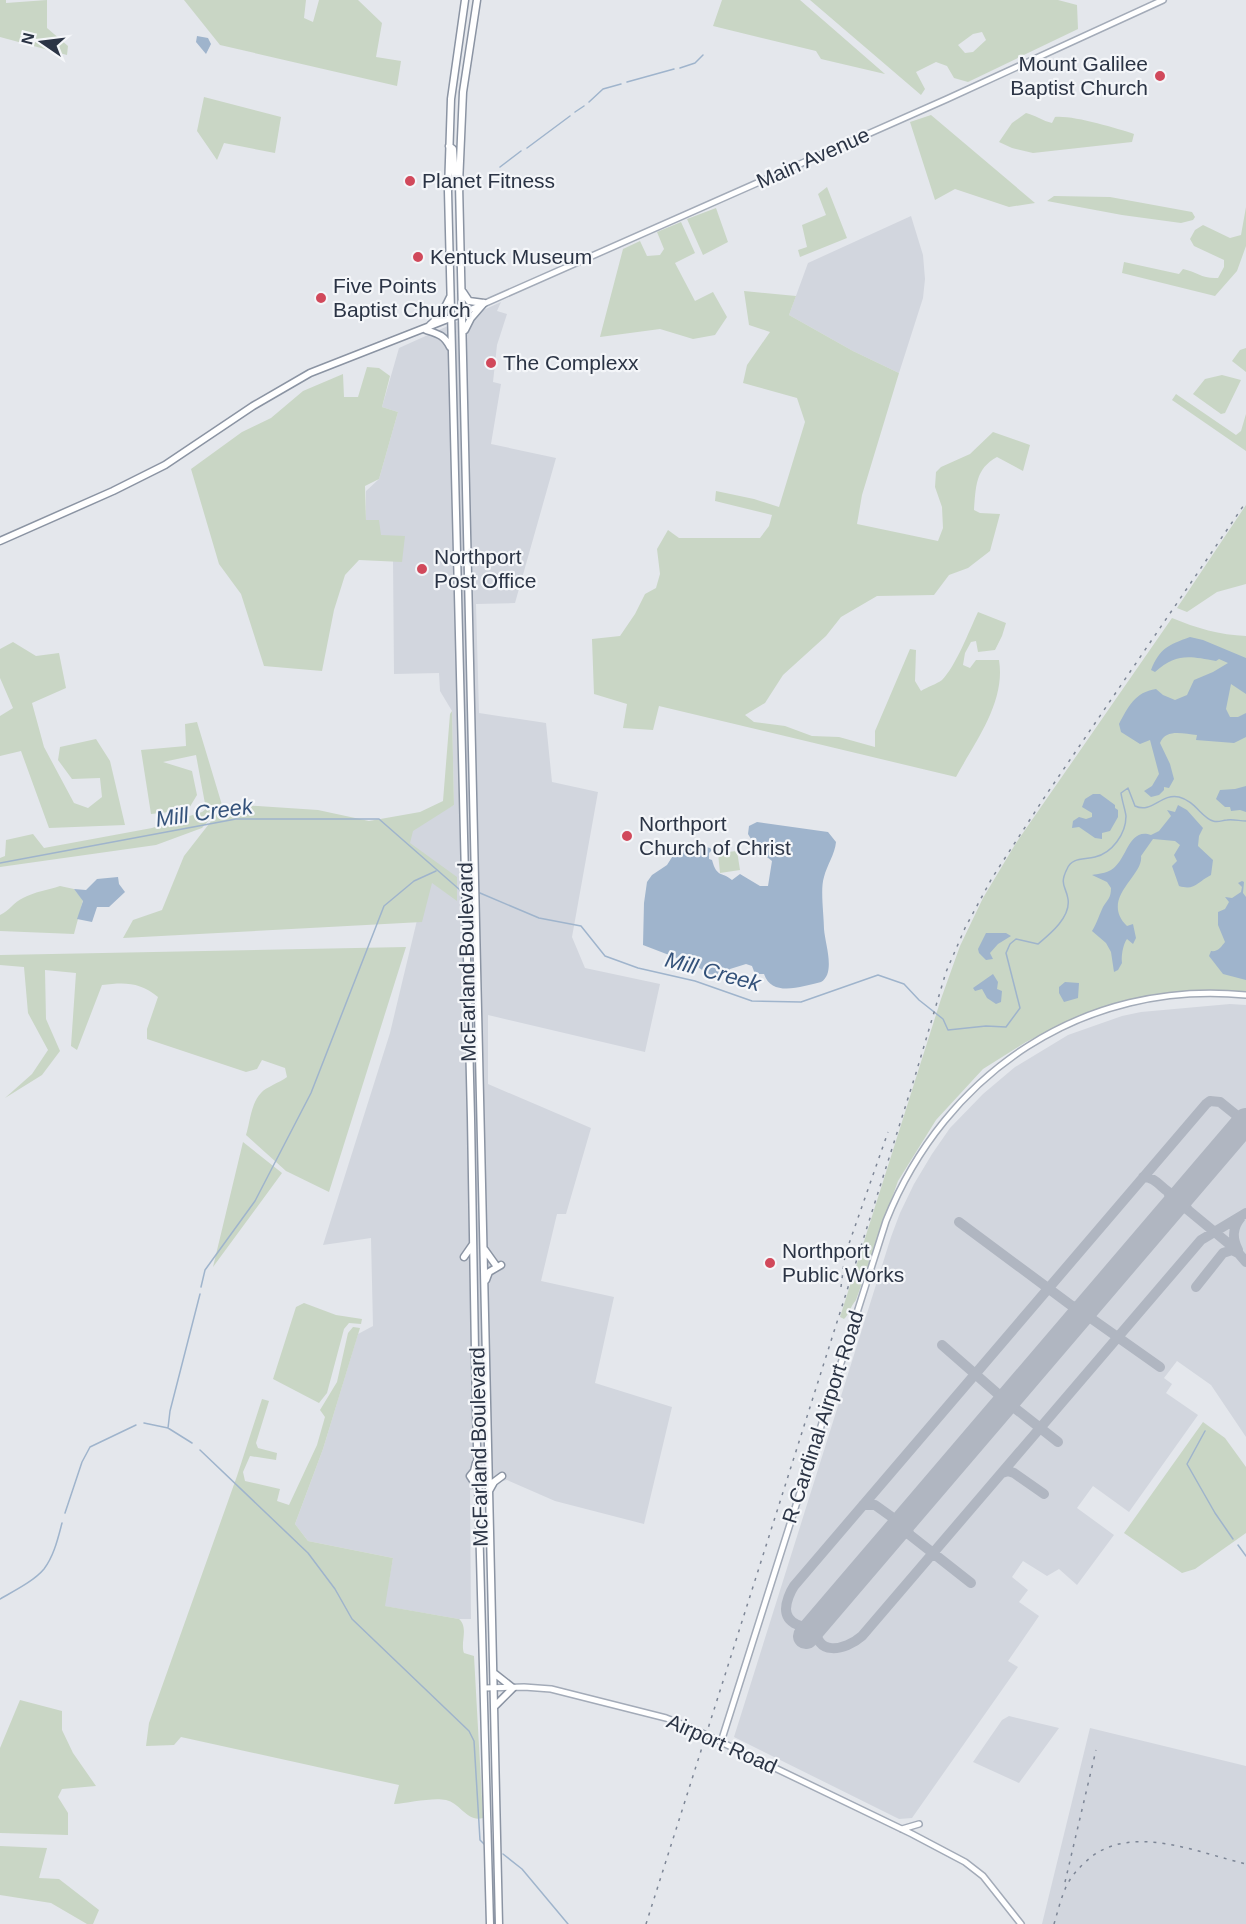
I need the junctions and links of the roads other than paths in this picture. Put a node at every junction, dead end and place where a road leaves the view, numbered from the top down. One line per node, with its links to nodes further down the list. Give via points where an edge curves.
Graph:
1 (465, 0): 4 (highway, McFarland Boulevard, via 453,80)
2 (477, 0): 5 (highway, McFarland Boulevard, via 463,92)
3 (1163, 0): 8 (main road, Main Avenue)
4 (449, 146): 5 (highway, via 453,149 455,179); 7 (highway, McFarland Boulevard)
5 (459, 184): 6 (highway, McFarland Boulevard)
6 (462, 290): 8 (highway, via 469,301); 9 (highway, McFarland Boulevard)
7 (451, 295): 10 (highway, McFarland Boulevard); 11 (highway, via 441,315)
8 (484, 303): 9 (main road, Main Avenue); 12 (highway, via 471,318)
9 (463, 313): 10 (highway); 12 (highway, McFarland Boulevard)
10 (451, 318): 11 (highway); 13 (highway, McFarland Boulevard)
11 (425, 329): 13 (highway, via 440,334); 14 (highway, via 310,374 253,406 165,465)
12 (463, 337): 17 (highway, McFarland Boulevard)
13 (452, 350): 16 (highway, McFarland Boulevard)
14 (0, 541)
15 (1246, 995): 31 (main road, R Cardinal Airport Road, via 1152,998 1065,1026 1026,1047 989,1074 927,1141 884,1226)
16 (471, 1157): 17 (highway); 18 (highway, McFarland Boulevard)
17 (481, 1164): 19 (highway, McFarland Boulevard)
18 (472, 1169): 19 (highway); 20 (highway, McFarland Boulevard)
19 (482, 1184): 21 (highway, McFarland Boulevard)
20 (473, 1244): 22 (highway); 27 (highway, McFarland Boulevard)
21 (483, 1248): 23 (highway, McFarland Boulevard); 23 (highway, via 498,1265 489,1272)
22 (464, 1257)
23 (484, 1287): 25 (highway, McFarland Boulevard)
24 (502, 1476): 25 (highway)
25 (489, 1492): 26 (highway, McFarland Boulevard)
26 (495, 1673): 28 (highway, McFarland Boulevard); 29 (highway)
27 (485, 1688): 28 (main road, Airport Road); 34 (highway, McFarland Boulevard)
28 (495, 1688): 29 (main road, Airport Road); 30 (highway, McFarland Boulevard)
29 (513, 1688): 30 (highway); 31 (main road, Airport Road, via 551,1689 611,1703 679,1722)
30 (495, 1706): 35 (highway, McFarland Boulevard)
31 (721, 1742): 33 (main road, Airport Road)
32 (919, 1824): 33 (main road)
33 (902, 1829): 36 (main road, Airport Road, via 965,1862 983,1876)
34 (490, 1924)
35 (499, 1924)
36 (1021, 1924)

